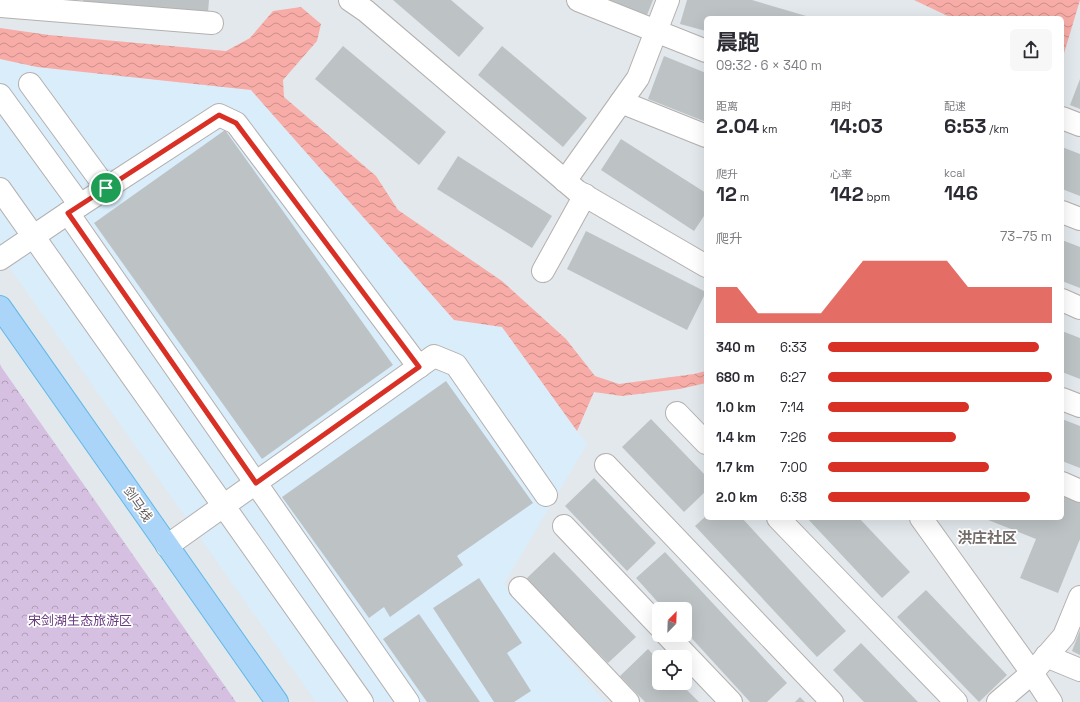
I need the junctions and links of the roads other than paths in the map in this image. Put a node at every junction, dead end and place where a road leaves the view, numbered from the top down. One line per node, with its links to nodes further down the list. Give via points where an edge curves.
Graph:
1 (350, 0): 14 (lane)
2 (578, 0): 6 (lane)
3 (668, 0): 6 (lane)
4 (3, 4): 5 (lane)
5 (212, 23)
6 (656, 31): 7 (lane); 10 (lane, via 638,78)
7 (704, 50)
8 (30, 84): 15 (lane)
9 (0, 95): 18 (lane)
10 (621, 102): 13 (lane); 14 (lane)
11 (1064, 119): 12 (lane)
12 (1080, 125)
13 (704, 135)
14 (565, 181): 17 (lane)
15 (106, 188): 18 (lane); 28 (lane, via 219,115 236,123)
16 (0, 189): 21 (lane)
17 (585, 195): 23 (lane); 24 (lane)
18 (74, 209): 21 (lane); 34 (lane)
19 (1064, 213): 20 (lane)
20 (1080, 219)
21 (33, 236): 22 (lane); 38 (lane)
22 (0, 259)
23 (704, 265)
24 (543, 270)
25 (1064, 301): 27 (lane)
26 (0, 307): 42 (main road, 剑马线)
27 (1080, 308)
28 (419, 367): 34 (lane); 37 (lane, via 434,356 456,365)
29 (1064, 400): 30 (lane)
30 (1080, 406)
31 (677, 413): 32 (lane)
32 (704, 441)
33 (606, 465): 55 (lane)
34 (256, 483): 38 (lane); 52 (lane)
35 (1064, 484): 36 (lane)
36 (1080, 491)
37 (546, 495)
38 (224, 506): 42 (lane); 51 (lane)
39 (780, 520): 56 (lane)
40 (922, 520): 49 (lane)
41 (564, 526): 45 (lane)
42 (167, 546): 50 (main road, 剑马线)
43 (520, 588): 53 (lane)
44 (1080, 597): 47 (lane, via 1064,636)
45 (652, 619)
46 (674, 642): 54 (lane)
47 (1046, 656): 48 (lane); 49 (lane)
48 (1080, 670)
49 (1032, 673): 57 (lane); 58 (lane)
50 (277, 702)
51 (362, 702)
52 (408, 702)
53 (628, 702)
54 (731, 702)
55 (832, 702)
56 (956, 702)
57 (998, 702)
58 (1051, 702)

